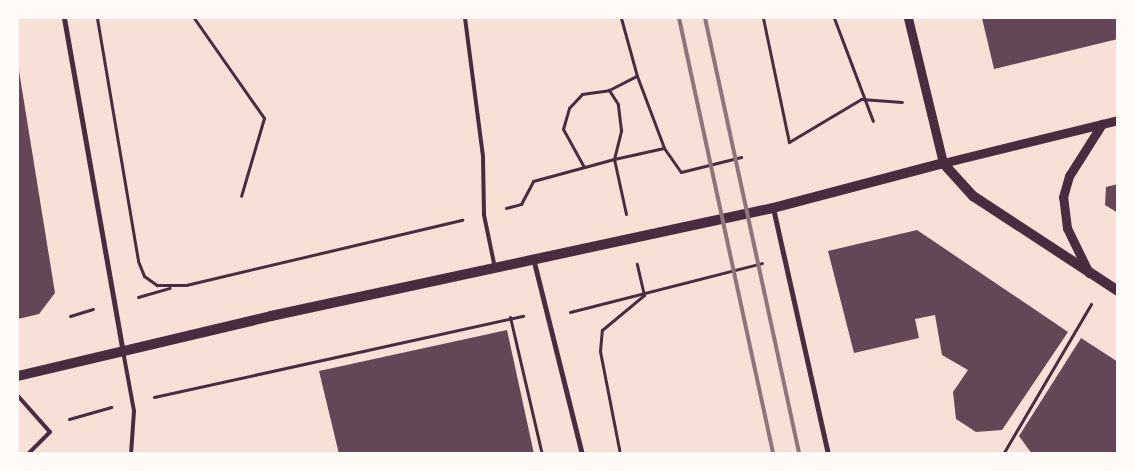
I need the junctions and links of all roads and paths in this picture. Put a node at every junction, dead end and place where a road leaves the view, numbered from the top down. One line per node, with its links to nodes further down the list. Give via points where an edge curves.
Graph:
1 (64, 18): 34 (street)
2 (97, 18): 23 (path, via 138,261 144,276 157,285 186,285)
3 (194, 18): 21 (path, via 264,118)
4 (465, 18): 23 (lane, via 483,157)
5 (621, 18): 9 (path)
6 (763, 18): 11 (path, via 789,142)
7 (834, 18): 11 (path)
8 (908, 18): 12 (street)
9 (637, 76): 10 (path); 16 (path)
10 (608, 90): 18 (path, via 618,104 621,130); 20 (path, via 582,94 569,108 563,129)
11 (861, 99): 12 (path); 14 (path)
12 (929, 104): 19 (street)
13 (1118, 120): 15 (street)
14 (873, 121)
15 (1102, 124): 19 (street); 28 (street, via 1069,176 1063,197 1067,228)
16 (664, 148): 17 (path, via 681,172); 18 (path)
17 (741, 157)
18 (614, 159): 20 (path); 24 (path)
19 (943, 163): 22 (main road); 28 (main road, via 973,196)
20 (584, 167): 23 (path, via 533,181 521,204)
21 (241, 196)
22 (773, 208): 24 (main road); 44 (street)
23 (484, 215): 27 (lane)
24 (632, 240): 25 (main road); 31 (path)
25 (534, 262): 27 (main road); 32 (street)
26 (763, 263): 31 (path)
27 (496, 271): 34 (main road)
28 (1089, 273): 29 (main road)
29 (1104, 282): 30 (main road); 45 (path)
30 (1118, 291)
31 (644, 295): 32 (path); 43 (path, via 602,330 600,350)
32 (547, 314): 33 (path); 42 (street)
33 (510, 316): 37 (path); 41 (path)
34 (123, 351): 35 (main road); 37 (lane)
35 (18, 376)
36 (18, 396): 38 (lane)
37 (132, 402): 38 (path); 40 (lane)
38 (44, 425): 39 (lane, via 50,432)
39 (28, 454)
40 (131, 454)
41 (542, 454)
42 (582, 454)
43 (620, 454)
44 (828, 454)
45 (1003, 454)

